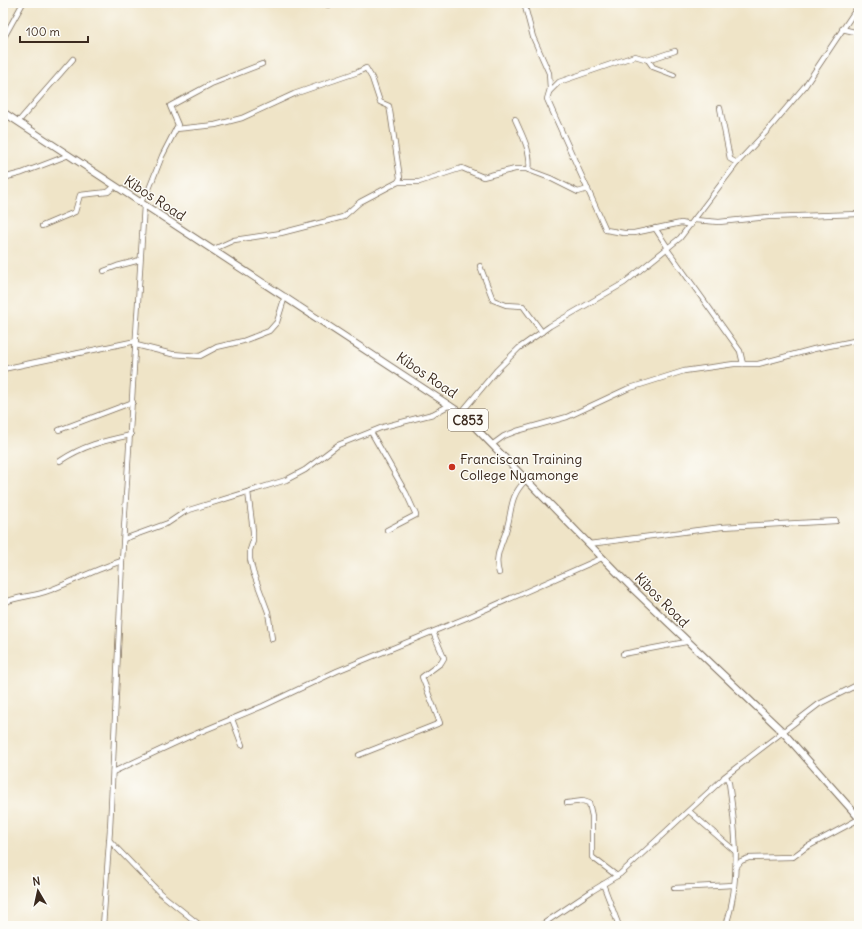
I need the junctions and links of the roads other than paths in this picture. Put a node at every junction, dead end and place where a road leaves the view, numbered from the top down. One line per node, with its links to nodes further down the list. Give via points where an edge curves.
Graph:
1 (23, 3): 8 (street)
2 (524, 3): 14 (street, via 533,37 549,73)
3 (595, 3): 4 (street)
4 (598, 3)
5 (859, 5): 6 (street)
6 (842, 29): 7 (street); 21 (street, via 776,122)
7 (859, 33)
8 (3, 39)
9 (675, 51): 11 (street)
10 (72, 59): 18 (street)
11 (648, 60): 13 (street, via 653,67); 14 (street, via 635,56 559,82)
12 (262, 64): 19 (street, via 211,84 171,104 170,108 177,122)
13 (674, 75)
14 (548, 92): 26 (street, via 547,99)
15 (720, 108): 21 (street, via 730,159)
16 (3, 112): 18 (main road, Kibos Road / C853)
17 (515, 119): 22 (street, via 526,143 530,160)
18 (18, 122): 20 (main road, Kibos Road / C853)
19 (176, 129): 24 (street, via 189,129 242,118 294,94 366,68 380,102 389,106 400,178); 27 (street)
20 (69, 155): 23 (street); 25 (main road, Kibos Road / C853)
21 (736, 163): 29 (street)
22 (528, 170): 24 (street, via 515,169 483,177 462,168 419,182); 26 (street, via 578,192)
23 (3, 178)
24 (398, 182): 34 (street, via 360,202 343,217 281,233 234,240)
25 (115, 186): 27 (main road, Kibos Road / C853); 31 (street, via 108,192 80,195 76,212)
26 (588, 189): 32 (street, via 606,230 624,233)
27 (142, 204): 34 (main road, Kibos Road / C853); 35 (street)
28 (859, 214): 29 (street, via 774,216 718,222)
29 (694, 220): 30 (street)
30 (690, 225): 32 (street, via 681,223); 33 (street, via 680,238)
31 (42, 226)
32 (655, 228): 33 (street)
33 (667, 248): 39 (street, via 624,283); 42 (street, via 740,351)
34 (212, 250): 38 (main road, Kibos Road / C853)
35 (140, 260): 37 (street); 41 (street)
36 (480, 266): 39 (street, via 493,300 506,305 523,306)
37 (104, 271)
38 (285, 296): 41 (street, via 277,322 268,331 243,341 217,347 200,356 172,354); 45 (main road, Kibos Road / C853)
39 (542, 332): 46 (street, via 510,357)
40 (859, 340): 42 (street, via 758,364)
41 (136, 343): 43 (street); 44 (street)
42 (743, 364): 50 (street, via 684,371 627,389 567,417 504,436)
43 (3, 369)
44 (133, 402): 47 (street); 49 (street)
45 (450, 405): 46 (main road, Kibos Road / C853); 48 (street, via 433,414)
46 (461, 413): 50 (main road, Kibos Road / C853)
47 (59, 430)
48 (371, 432): 53 (street, via 338,445 297,475); 55 (street, via 406,492 416,515)
49 (131, 435): 51 (street, via 99,442 78,450); 56 (street)
50 (493, 444): 52 (main road, Kibos Road / C853)
51 (60, 461)
52 (526, 480): 57 (main road, Kibos Road / C853); 60 (street, via 510,506 506,531 496,559)
53 (248, 492): 56 (street, via 186,511 168,523); 63 (street, via 254,541 250,559 268,612)
54 (836, 521): 57 (street, via 722,527)
55 (387, 530)
56 (124, 539): 59 (street)
57 (589, 544): 58 (main road, Kibos Road / C853)
58 (602, 558): 62 (street); 64 (main road, Kibos Road / C853)
59 (122, 561): 61 (street, via 46,592); 71 (street)
60 (499, 573)
61 (3, 603)
62 (432, 632): 67 (street); 70 (street, via 444,658 422,677 440,723)
63 (272, 639)
64 (686, 642): 65 (street); 68 (main road, Kibos Road / C853)
65 (623, 654)
66 (859, 684): 68 (street, via 819,704)
67 (232, 718): 69 (street); 71 (street)
68 (782, 731): 72 (street); 75 (main road, Kibos Road / C853)
69 (242, 745)
70 (359, 755)
71 (113, 772): 76 (street)
72 (724, 777): 74 (street); 77 (street, via 728,780 730,789)
73 (567, 803): 79 (street, via 589,803 592,816 592,859)
74 (690, 812): 77 (street); 79 (street)
75 (859, 819): 78 (street, via 793,857 749,858)
76 (109, 840): 83 (street); 84 (street, via 160,893)
77 (736, 852): 78 (street)
78 (737, 866): 81 (street)
79 (616, 876): 80 (street)
80 (603, 884): 85 (street); 86 (street)
81 (734, 885): 82 (street); 87 (street, via 734,902)
82 (674, 888)
83 (103, 926)
84 (201, 926)
85 (540, 926)
86 (619, 926)
87 (726, 926)

